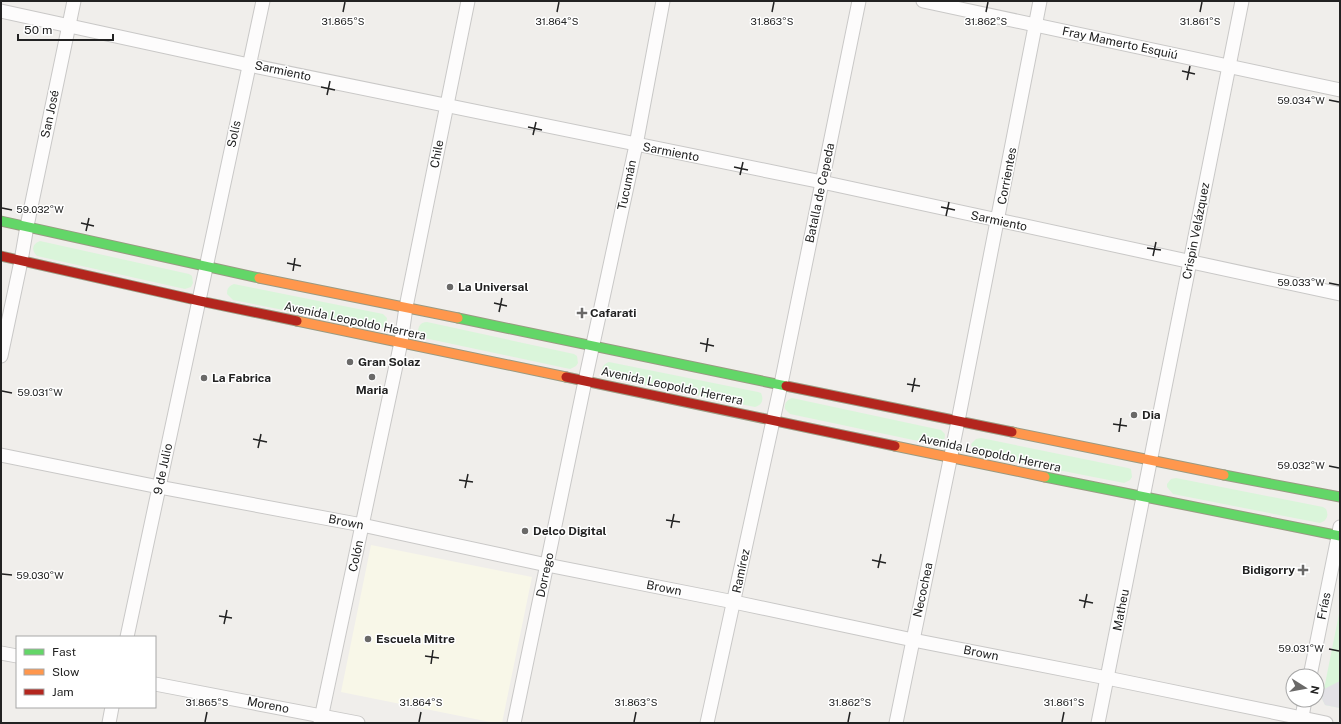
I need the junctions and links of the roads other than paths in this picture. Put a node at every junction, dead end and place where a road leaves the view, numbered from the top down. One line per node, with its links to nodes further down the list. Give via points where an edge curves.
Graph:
1 (74, 1): 11 (street, San José)
2 (263, 1): 12 (street, Solís)
3 (468, 1): 15 (street, Chile)
4 (663, 1): 16 (street, Tucumán)
5 (859, 1): 17 (street, Batalla de Cepeda)
6 (923, 1): 10 (street, Fray Mamerto Esquiú)
7 (1040, 1): 10 (street, Corrientes)
8 (1242, 1): 13 (street, Crispin Velázquez)
9 (1, 11): 11 (street, Sarmiento)
10 (1035, 25): 13 (street, Fray Mamerto Esquiú); 19 (street, Corrientes)
11 (69, 26): 12 (street, Sarmiento); 20 (street, San José)
12 (249, 64): 15 (street, Sarmiento); 24 (street, Solís)
13 (1229, 67): 14 (street, Fray Mamerto Esquiú); 23 (street, Crispin Velázquez)
14 (1340, 90)
15 (447, 105): 16 (street, Sarmiento); 27 (street, Chile)
16 (636, 145): 17 (street, Sarmiento); 29 (street, Tucumán)
17 (822, 182): 19 (street, Sarmiento); 32 (street, Batalla de Cepeda)
18 (1, 221): 20 (street, Avenida Leopoldo Herrera)
19 (998, 221): 23 (street, Sarmiento); 34 (street, Corrientes)
20 (27, 226): 22 (street, San José); 24 (street, Avenida Leopoldo Herrera)
21 (1, 256): 22 (street, Avenida Leopoldo Herrera)
22 (21, 260): 26 (street, Avenida Leopoldo Herrera); 30 (street, San José)
23 (1190, 262): 25 (street, Sarmiento); 37 (street, Crispin Velázquez)
24 (206, 267): 26 (street, Solís); 27 (street, Avenida Leopoldo Herrera)
25 (1340, 294)
26 (200, 301): 28 (street, Avenida Leopoldo Herrera); 38 (street, 9 de Julio)
27 (406, 306): 28 (street, Chile); 29 (street, Avenida Leopoldo Herrera)
28 (401, 342): 31 (street, Avenida Leopoldo Herrera); 41 (street, Colón)
29 (593, 345): 31 (street, Tucumán); 32 (street, Avenida Leopoldo Herrera)
30 (1, 356)
31 (585, 380): 33 (street, Avenida Leopoldo Herrera); 43 (street, Dorrego)
32 (780, 384): 33 (street, Batalla de Cepeda); 34 (street, Avenida Leopoldo Herrera)
33 (773, 419): 36 (street, Avenida Leopoldo Herrera); 44 (street, Ramírez)
34 (958, 421): 36 (street, Corrientes); 37 (street, Avenida Leopoldo Herrera)
35 (1, 455): 38 (street, Brown)
36 (950, 457): 39 (street, Avenida Leopoldo Herrera); 46 (street, Necochea)
37 (1150, 461): 39 (street, Crispin Velázquez); 40 (street, Avenida Leopoldo Herrera)
38 (160, 487): 41 (street, Brown); 45 (street, 9 de Julio)
39 (1143, 497): 42 (street, Avenida Leopoldo Herrera); 50 (street, Matheu)
40 (1340, 497)
41 (362, 525): 43 (street, Brown); 54 (street, Colón)
42 (1339, 533): 49 (street, Frías)
43 (547, 565): 44 (street, Brown); 58 (street, Dorrego)
44 (734, 602): 46 (street, Brown); 59 (street, Ramírez)
45 (127, 636)
46 (913, 640): 50 (street, Brown); 60 (street, Necochea)
47 (1, 653): 48 (street)
48 (16, 656)
49 (1312, 668)
50 (1107, 678): 55 (street, Brown); 61 (street, Matheu)
51 (156, 684): 54 (street, Moreno)
52 (112, 708): 56 (street)
53 (1303, 708): 55 (street)
54 (321, 719): 57 (street, Moreno)
55 (1301, 721): 62 (street, Brown)
56 (109, 723)
57 (358, 723)
58 (514, 723)
59 (708, 723)
60 (896, 723)
61 (1098, 723)
62 (1326, 723)

